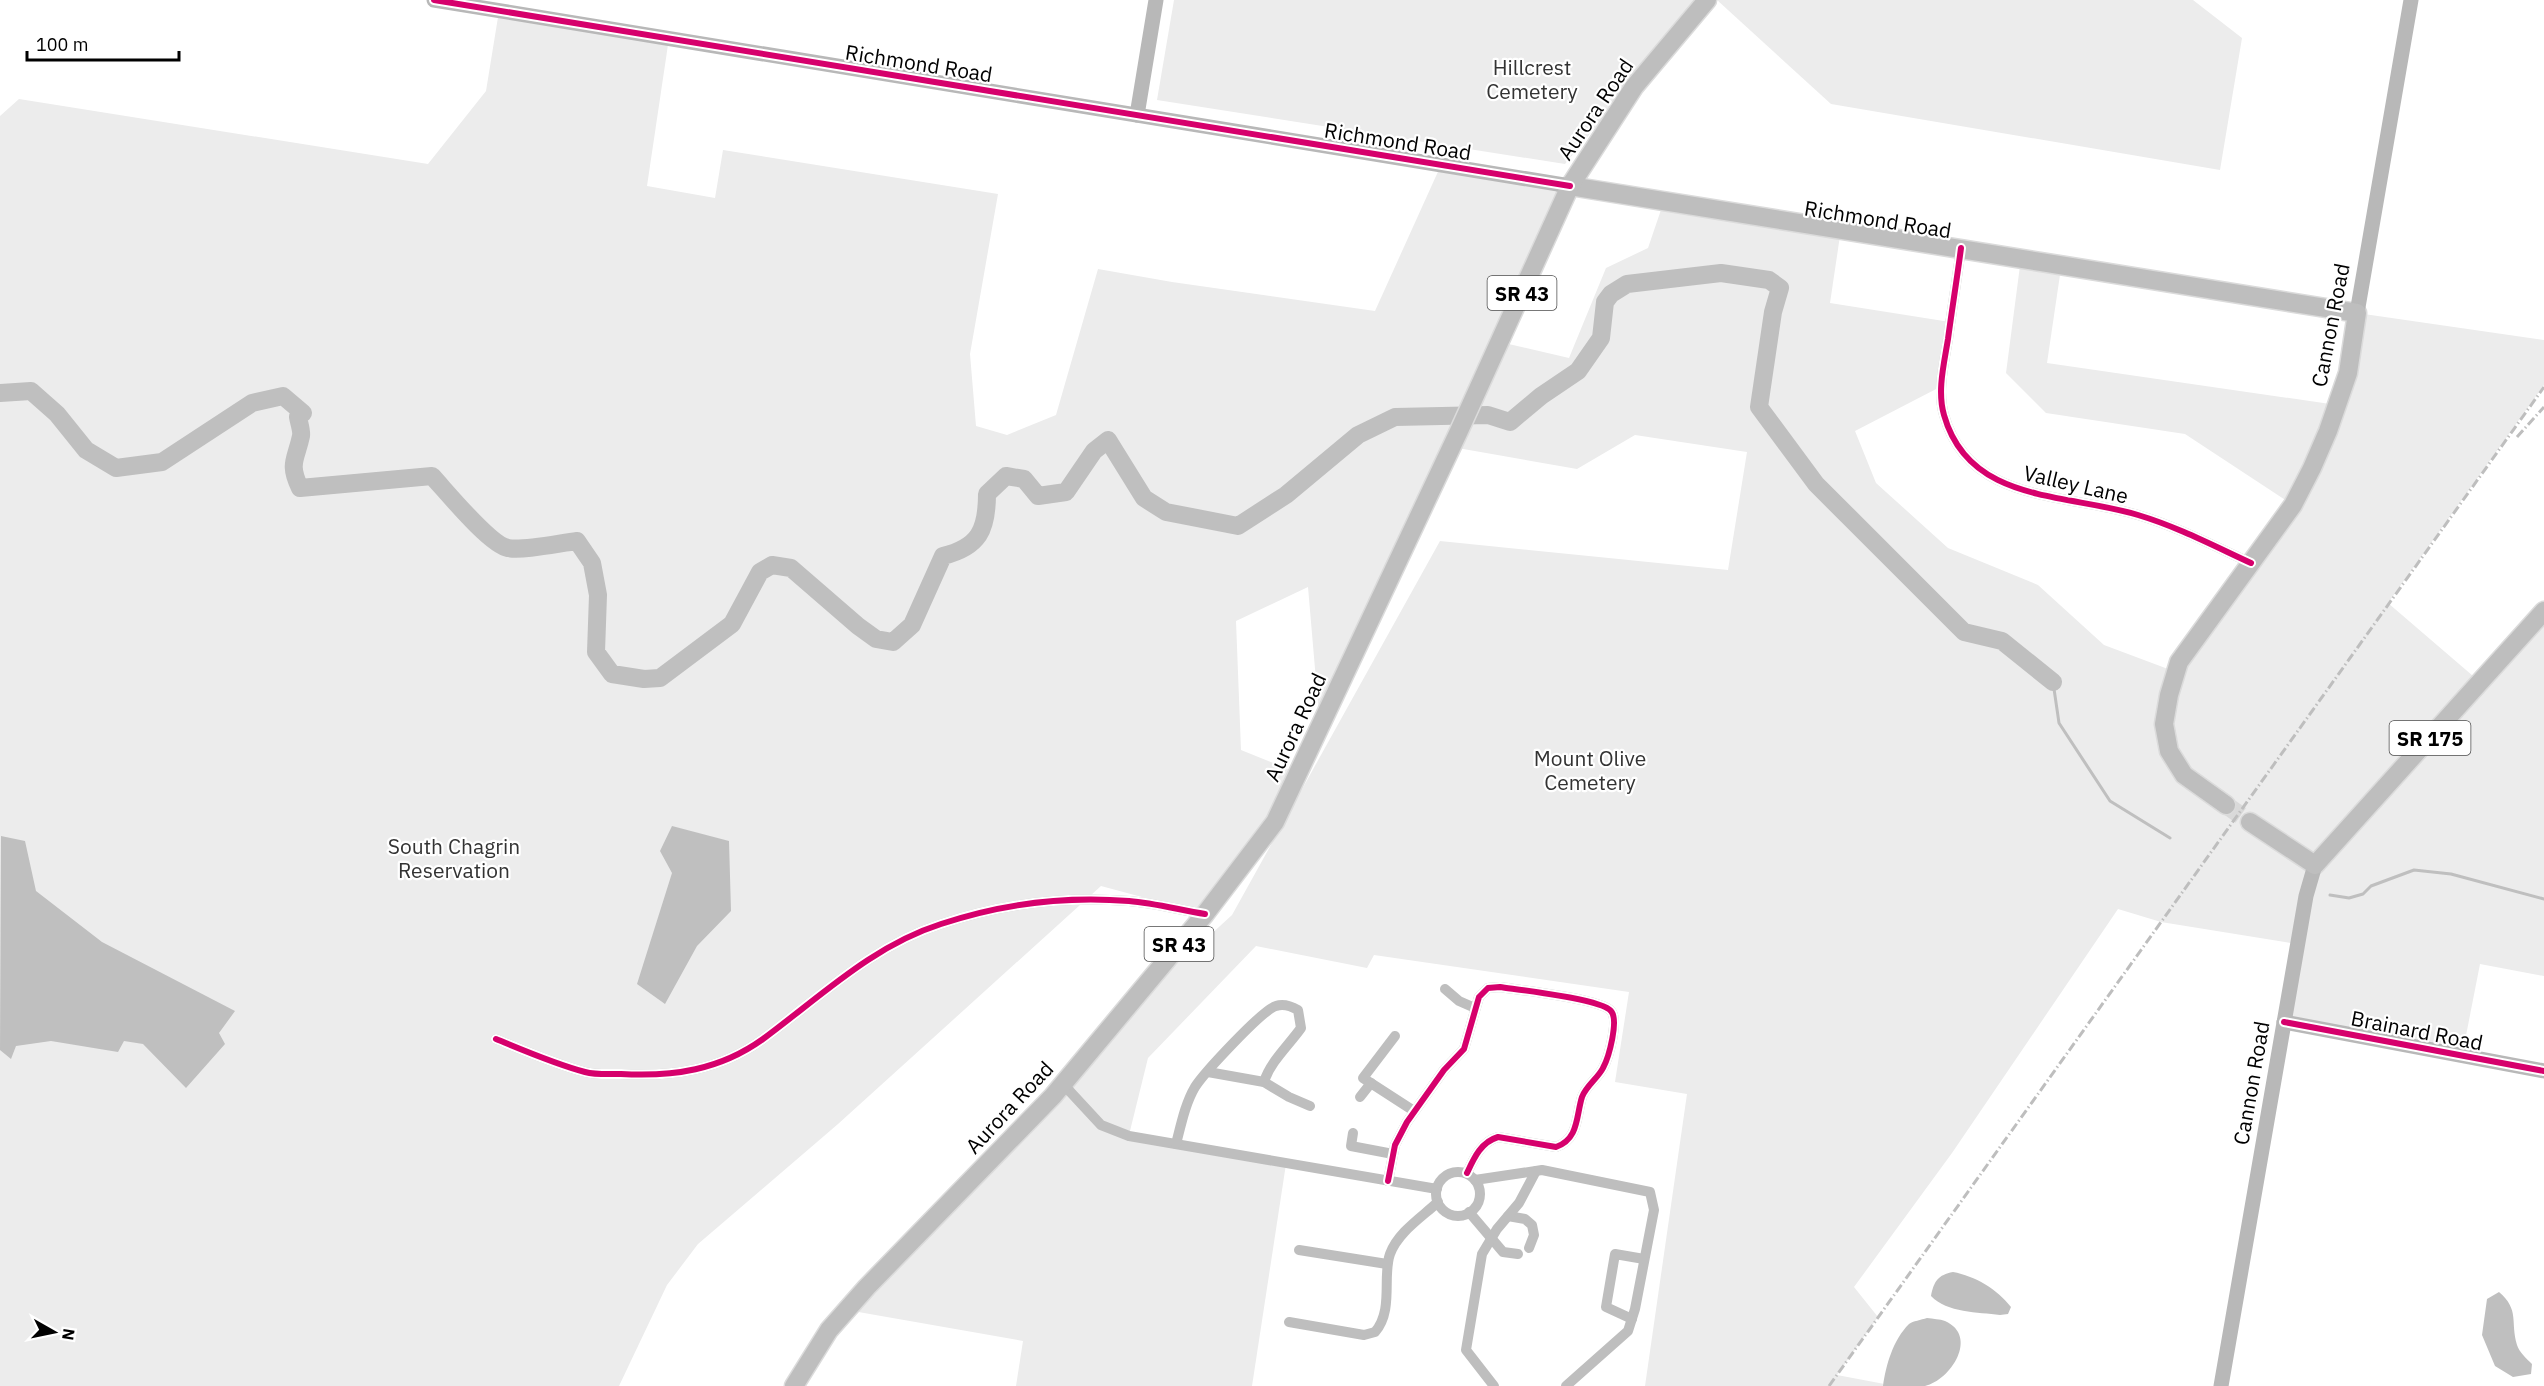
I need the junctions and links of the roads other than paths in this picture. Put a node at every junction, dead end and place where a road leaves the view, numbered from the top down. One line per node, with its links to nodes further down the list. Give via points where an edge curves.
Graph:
1 (434, 0): 5 (street, Richmond Road)
2 (1156, 0): 5 (street)
3 (1707, 0): 6 (main road, Aurora Road / SR 43, via 1634,87)
4 (2411, 0): 8 (street, Cannon Road)
5 (1137, 115): 6 (street, Richmond Road)
6 (1569, 186): 7 (main road, Richmond Road); 14 (main road, Aurora Road / SR 43, via 1474,399 1275,822)
7 (1961, 248): 8 (main road, Richmond Road); 9 (street, Valley Lane, via 1940,387 1943,415 1954,440 1975,467 1995,481 2029,492 2108,507 2171,526)
8 (2357, 313): 9 (main road, Cannon Road, via 2348,373 2316,459 2293,505)
9 (2251, 563): 11 (main road, Cannon Road, via 2179,662 2164,724 2169,751 2184,775)
10 (2544, 611): 13 (main road, SR 175)
11 (2226, 805)
12 (2250, 822): 13 (main road)
13 (2315, 865): 17 (street, Cannon Road)
14 (1205, 914): 19 (street, via 1130,901 1065,899 1009,906 940,924 881,952 836,981 761,1040 711,1067 666,1075 588,1073); 24 (main road, Aurora Road / SR 43)
15 (1445, 989): 16 (street)
16 (1475, 1008): 27 (street, via 1464,1049); 32 (street, via 1483,992 1500,987 1596,1002 1605,1005 1615,1017 1609,1054 1603,1069 1582,1096 1569,1138 1556,1147 1490,1139 1480,1148)
17 (2284, 1022): 20 (street, Brainard Road); 49 (street, Cannon Road)
18 (1395, 1036): 23 (street, via 1363,1078)
19 (496, 1039)
20 (2544, 1071)
21 (1208, 1072): 22 (street); 22 (street, via 1259,1016 1275,1006 1291,1005 1298,1010 1301,1028 1272,1065); 29 (street, via 1194,1088)
22 (1264, 1082): 26 (street)
23 (1371, 1083): 25 (street); 27 (street)
24 (1063, 1084): 29 (street, via 1101,1125 1129,1136); 46 (main road, Aurora Road / SR 43, via 865,1289 829,1330)
25 (1360, 1097)
26 (1310, 1106)
27 (1414, 1111): 30 (street)
28 (1353, 1133): 30 (street, via 1351,1146)
29 (1176, 1144): 33 (street)
30 (1393, 1154): 33 (street)
31 (1536, 1171): 32 (street); 37 (street); 42 (street, via 1650,1192 1654,1210)
32 (1471, 1177): 34 (street, via 1460,1172 1448,1174); 36 (street, via 1478,1185 1480,1197)
33 (1388, 1181): 34 (street)
34 (1437, 1190): 35 (street)
35 (1438, 1202): 36 (street, via 1452,1214); 43 (street, via 1399,1238)
36 (1469, 1212): 38 (street)
37 (1508, 1216): 38 (street); 39 (street, via 1525,1219 1532,1225 1534,1235)
38 (1491, 1240): 41 (street, via 1503,1252); 47 (street, via 1482,1254 1466,1350)
39 (1529, 1248)
40 (1299, 1251): 43 (street)
41 (1518, 1254)
42 (1644, 1259): 44 (street); 44 (street, via 1615,1254 1606,1307)
43 (1387, 1264): 45 (street, via 1389,1280 1383,1319 1375,1332 1364,1335)
44 (1632, 1319): 48 (street, via 1628,1331)
45 (1289, 1322)
46 (794, 1386)
47 (1494, 1386)
48 (1566, 1386)
49 (2221, 1386)

